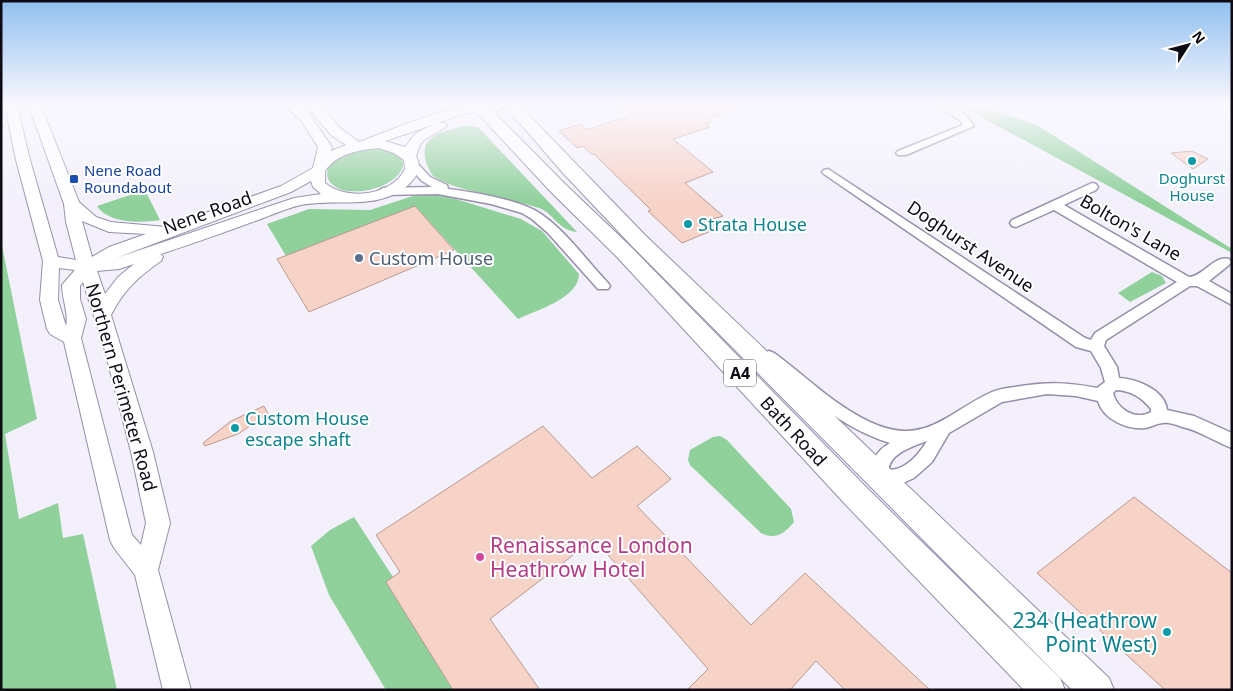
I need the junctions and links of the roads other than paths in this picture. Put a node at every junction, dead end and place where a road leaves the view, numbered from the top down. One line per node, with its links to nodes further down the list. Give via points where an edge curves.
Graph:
1 (18, 138): 24 (street, Northern Perimeter Road)
2 (47, 138): 19 (street, Northern Perimeter Road)
3 (320, 138): 13 (street, via 324,146)
4 (347, 138): 10 (street)
5 (378, 138): 10 (street)
6 (418, 138): 12 (street, via 410,149)
7 (514, 138): 40 (highway, Bath Road / A4)
8 (542, 138): 31 (highway, Bath Road / A4, via 638,240)
9 (939, 138): 11 (street)
10 (360, 146): 12 (street, via 379,144 395,147); 13 (street, via 338,153)
11 (902, 153)
12 (411, 161): 16 (street, via 426,179); 17 (street, via 405,180)
13 (319, 169): 18 (street, via 318,184 326,193); 22 (street, Nene Road, via 286,189)
14 (828, 172): 33 (street, Doghurst Avenue, via 1081,343)
15 (1092, 186): 20 (street, Bolton's Lane)
16 (446, 190): 17 (street); 28 (street, via 531,213)
17 (383, 192): 18 (street, via 361,198)
18 (341, 197): 23 (street, Nene Road, via 298,201)
19 (72, 204): 22 (street, Nene Road, via 90,220 109,227); 26 (street, Northern Perimeter Road)
20 (1055, 205): 21 (street, Bolton's Lane); 27 (street, Bolton's Lane)
21 (1016, 223)
22 (172, 230): 26 (street, Nene Road, via 115,251)
23 (170, 247): 26 (street, Nene Road, via 119,263); 30 (street, via 129,276 109,298)
24 (51, 261): 26 (street, Nene Road); 32 (street, Northern Perimeter Road, via 49,300 56,329)
25 (1224, 262): 27 (street, Bolton's Lane)
26 (88, 267): 30 (street, Northern Perimeter Road); 32 (street, via 71,285 77,319)
27 (1193, 281): 29 (street, Bolton's Lane); 33 (street, Bolton's Lane, via 1100,337)
28 (603, 286)
29 (1232, 300)
30 (103, 314): 41 (street, Northern Perimeter Road, via 128,398 158,523)
31 (736, 335): 37 (street, Bath Road, via 858,424 873,432); 39 (highway, Bath Road / A4)
32 (72, 338): 41 (street, Northern Perimeter Road, via 122,540)
33 (1096, 346): 34 (street, via 1109,367)
34 (1108, 390): 35 (street, via 1128,384 1156,403); 35 (street, via 1112,409 1129,420 1152,422); 36 (street, via 1047,388 998,396)
35 (1159, 415): 38 (street, via 1188,421)
36 (942, 429): 37 (street); 39 (street, via 938,442 911,470 900,477)
37 (913, 439): 39 (street, via 886,453 880,465)
38 (1232, 441)
39 (881, 478): 40 (street); 44 (highway, Bath Road / A4)
40 (855, 495): 43 (highway, Bath Road / A4)
41 (146, 570): 42 (street, Northern Perimeter Road)
42 (177, 690)
43 (1048, 690)
44 (1097, 690)

